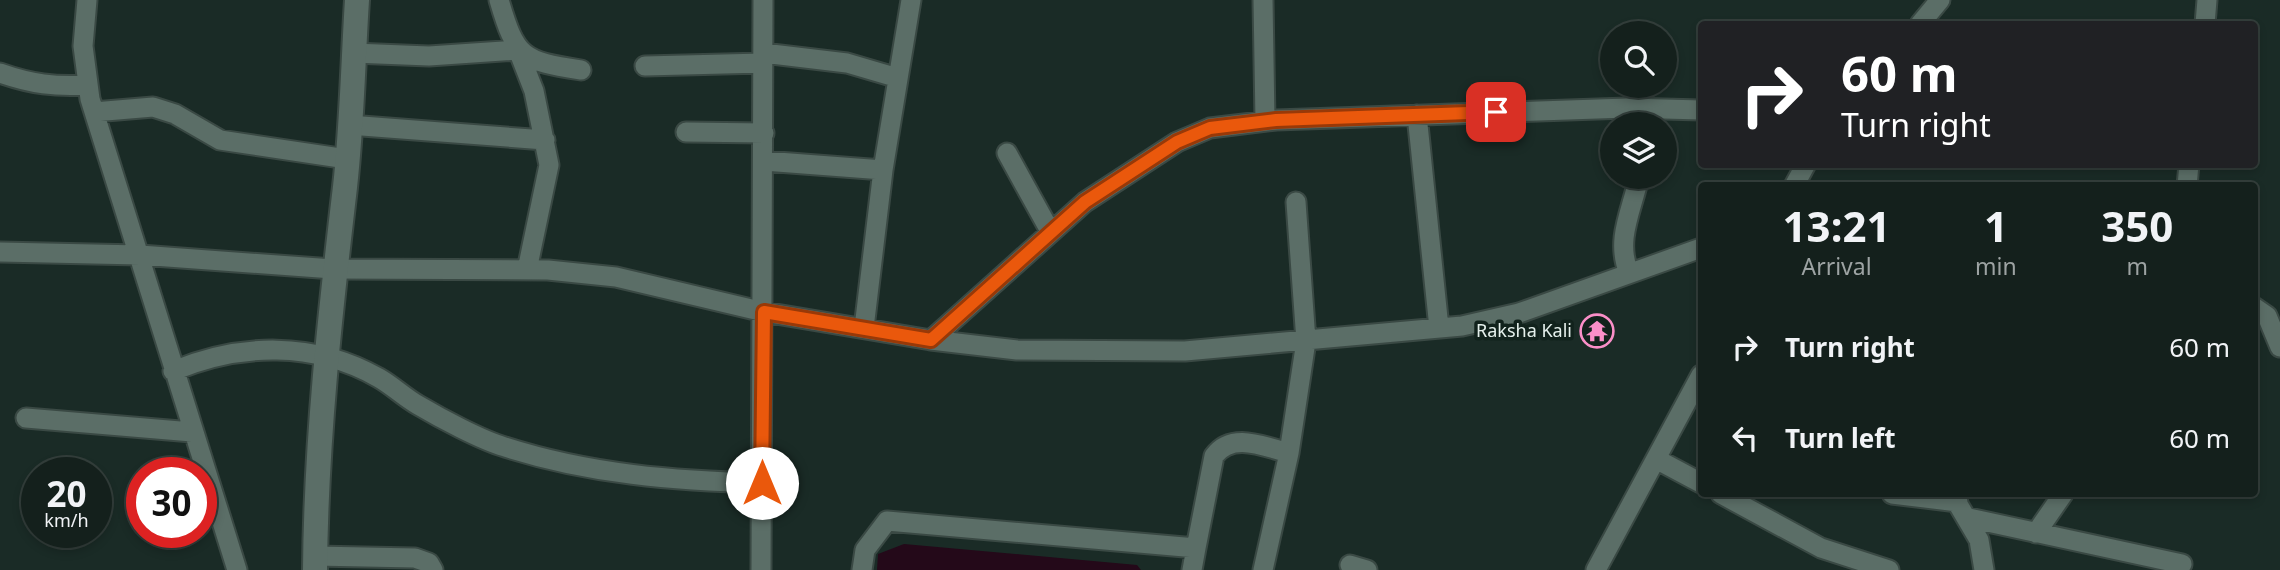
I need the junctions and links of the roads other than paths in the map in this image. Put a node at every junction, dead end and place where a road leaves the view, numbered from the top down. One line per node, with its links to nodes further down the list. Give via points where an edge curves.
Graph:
1 (87, 0): 18 (street, via 83,46)
2 (357, 0): 12 (street)
3 (499, 0): 11 (street)
4 (763, 0): 13 (street)
5 (911, 0): 17 (street)
6 (1263, 0): 24 (street)
7 (1940, 0): 9 (street)
8 (2207, 0): 10 (street)
9 (1922, 21)
10 (2205, 21)
11 (518, 50): 12 (street, via 429,56); 15 (street, via 542,64); 28 (street, via 534,91)
12 (353, 53): 25 (street)
13 (763, 58): 14 (street); 17 (street, via 847,63); 27 (street)
14 (645, 66)
15 (581, 71)
16 (0, 73): 18 (street, via 55,87)
17 (898, 78): 32 (street)
18 (88, 85): 20 (street)
19 (1698, 110): 21 (street)
20 (94, 112): 30 (street, via 153,107 175,114 220,141); 38 (street)
21 (1677, 113)
22 (1418, 115): 23 (street); 24 (street); 45 (street)
23 (1600, 116)
24 (1265, 121): 35 (street, via 1210,128 1177,142 1085,202)
25 (349, 125): 28 (street); 30 (street)
26 (686, 132): 27 (street)
27 (764, 133): 31 (street)
28 (545, 140): 40 (street, via 549,165)
29 (1007, 153): 35 (street)
30 (347, 159): 39 (street)
31 (764, 161): 32 (street); 43 (street)
32 (883, 170): 44 (street)
33 (1636, 189): 41 (street, via 1622,239)
34 (1296, 202): 47 (street)
35 (1050, 231): 46 (street)
36 (1698, 249): 41 (street)
37 (0, 252): 38 (street)
38 (140, 255): 39 (street); 50 (street)
39 (333, 269): 40 (street); 49 (street)
40 (527, 270): 43 (street, via 616,277)
41 (1629, 273): 45 (street, via 1519,313)
42 (2258, 310): 48 (street, via 2267,316)
43 (764, 312): 44 (street); 57 (street)
44 (864, 328): 46 (street)
45 (1439, 328): 47 (street)
46 (931, 340): 47 (street, via 1017,350 1185,351)
47 (1307, 341): 54 (street)
48 (2280, 347)
49 (328, 359): 50 (street, via 251,349 206,357); 57 (street, via 380,378 418,406 501,446 549,460 663,480); 64 (street)
50 (173, 371): 53 (street)
51 (1698, 386): 55 (street)
52 (26, 418): 53 (street)
53 (192, 432): 66 (street)
54 (1289, 453): 63 (street, via 1240,442 1219,449); 71 (street)
55 (1656, 459): 56 (street); 72 (street)
56 (1698, 481)
57 (762, 483): 68 (street)
58 (1727, 497): 73 (street, via 1821,548)
59 (1912, 497): 61 (street)
60 (2061, 497): 62 (street)
61 (1960, 504): 62 (street); 74 (street, via 1979,540)
62 (2036, 533): 65 (street)
63 (1196, 548): 69 (street, via 887,521 865,550); 70 (street)
64 (315, 563): 67 (street, via 415,558 429,562)
65 (2182, 564)
66 (237, 570)
67 (433, 570)
68 (761, 570)
69 (862, 570)
70 (1192, 570)
71 (1264, 570)
72 (1596, 570)
73 (1889, 570)
74 (1984, 570)

